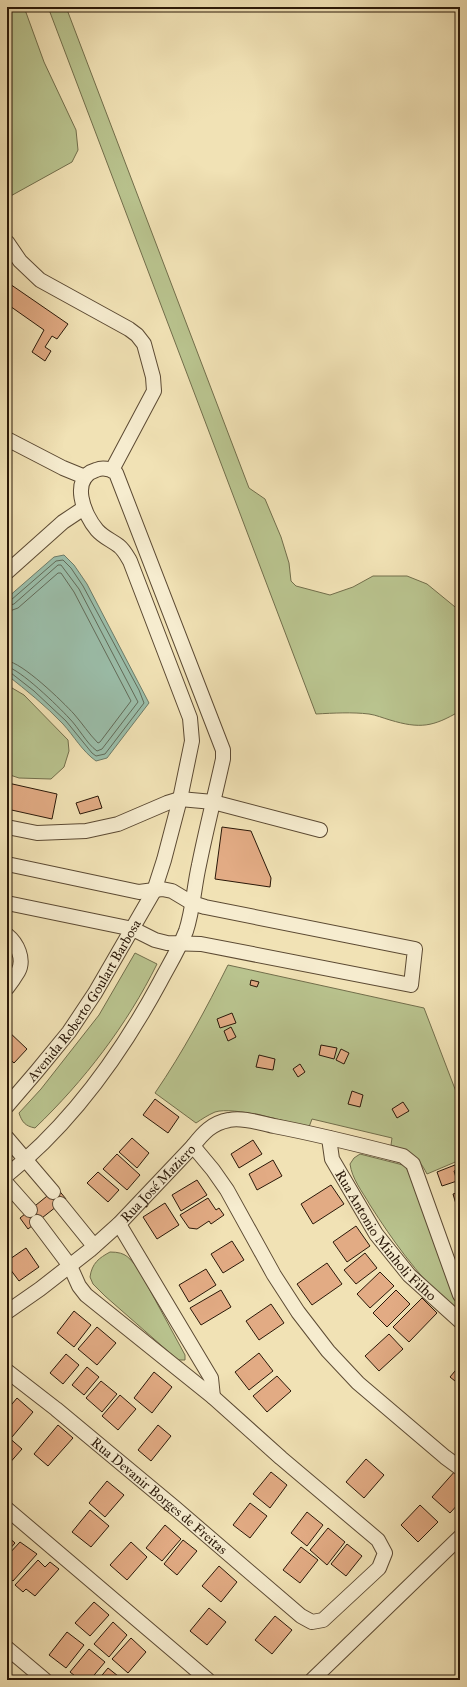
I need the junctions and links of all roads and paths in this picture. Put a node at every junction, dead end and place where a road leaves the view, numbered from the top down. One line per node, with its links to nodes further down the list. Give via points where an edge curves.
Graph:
1 (7, 242): 3 (street, via 20,261 40,280 129,328 144,344 154,391)
2 (7, 439): 4 (street)
3 (112, 470): 4 (street, via 96,469); 8 (street, via 116,473 223,750)
4 (85, 477): 5 (street, Avenida Roberto Goulart Barbosa, via 80,490)
5 (84, 508): 6 (street, via 63,522); 7 (street, Avenida Roberto Goulart Barbosa, via 97,531 119,547 130,561 190,718 192,741)
6 (7, 572)
7 (180, 799): 8 (street); 9 (street, via 123,822 86,831 37,833); 12 (street, Avenida Roberto Goulart Barbosa)
8 (213, 802): 10 (street); 14 (street)
9 (7, 827)
10 (320, 830)
11 (7, 864): 12 (street, via 139,892)
12 (154, 891): 14 (street, via 172,891); 15 (street, Avenida Roberto Goulart Barbosa)
13 (7, 903): 15 (street)
14 (192, 903): 17 (street); 17 (street, via 206,908 415,949 411,985 201,944)
15 (132, 929): 17 (street, via 155,940); 19 (street, Avenida Roberto Goulart Barbosa, via 69,1032)
16 (7, 935): 18 (street, via 18,948 20,960 19,972)
17 (180, 945): 23 (street, via 148,1004 111,1061 64,1123)
18 (7, 988)
19 (7, 1106)
20 (7, 1138): 23 (street)
21 (329, 1138): 22 (street, Rua José Maziero, via 230,1119 212,1125 202,1133); 29 (street, Rua José Maziero, via 403,1156 413,1164); 31 (street, Rua Antonio Minholi Filho, via 332,1159 376,1234 408,1275)
22 (193, 1146): 26 (street, Rua José Maziero); 34 (street, via 227,1190 274,1275 328,1351 358,1383)
23 (26, 1159): 24 (street); 27 (street)
24 (7, 1175)
25 (7, 1184): 28 (street)
26 (119, 1224): 27 (street, Rua José Maziero); 33 (street, via 211,1378)
27 (94, 1246): 28 (street, Rua José Maziero)
28 (70, 1266): 30 (street, Rua José Maziero); 33 (street, via 86,1295)
29 (460, 1295)
30 (7, 1312)
31 (460, 1321)
32 (7, 1371): 33 (street, Rua Devanir Borges de Freitas, via 175,1508 301,1616 312,1622 323,1620 379,1568 384,1553 378,1540)
33 (213, 1397)
34 (460, 1468)
35 (7, 1509): 39 (street)
36 (460, 1536): 40 (street)
37 (7, 1648): 38 (street)
38 (45, 1680)
39 (208, 1680)
40 (312, 1680)

